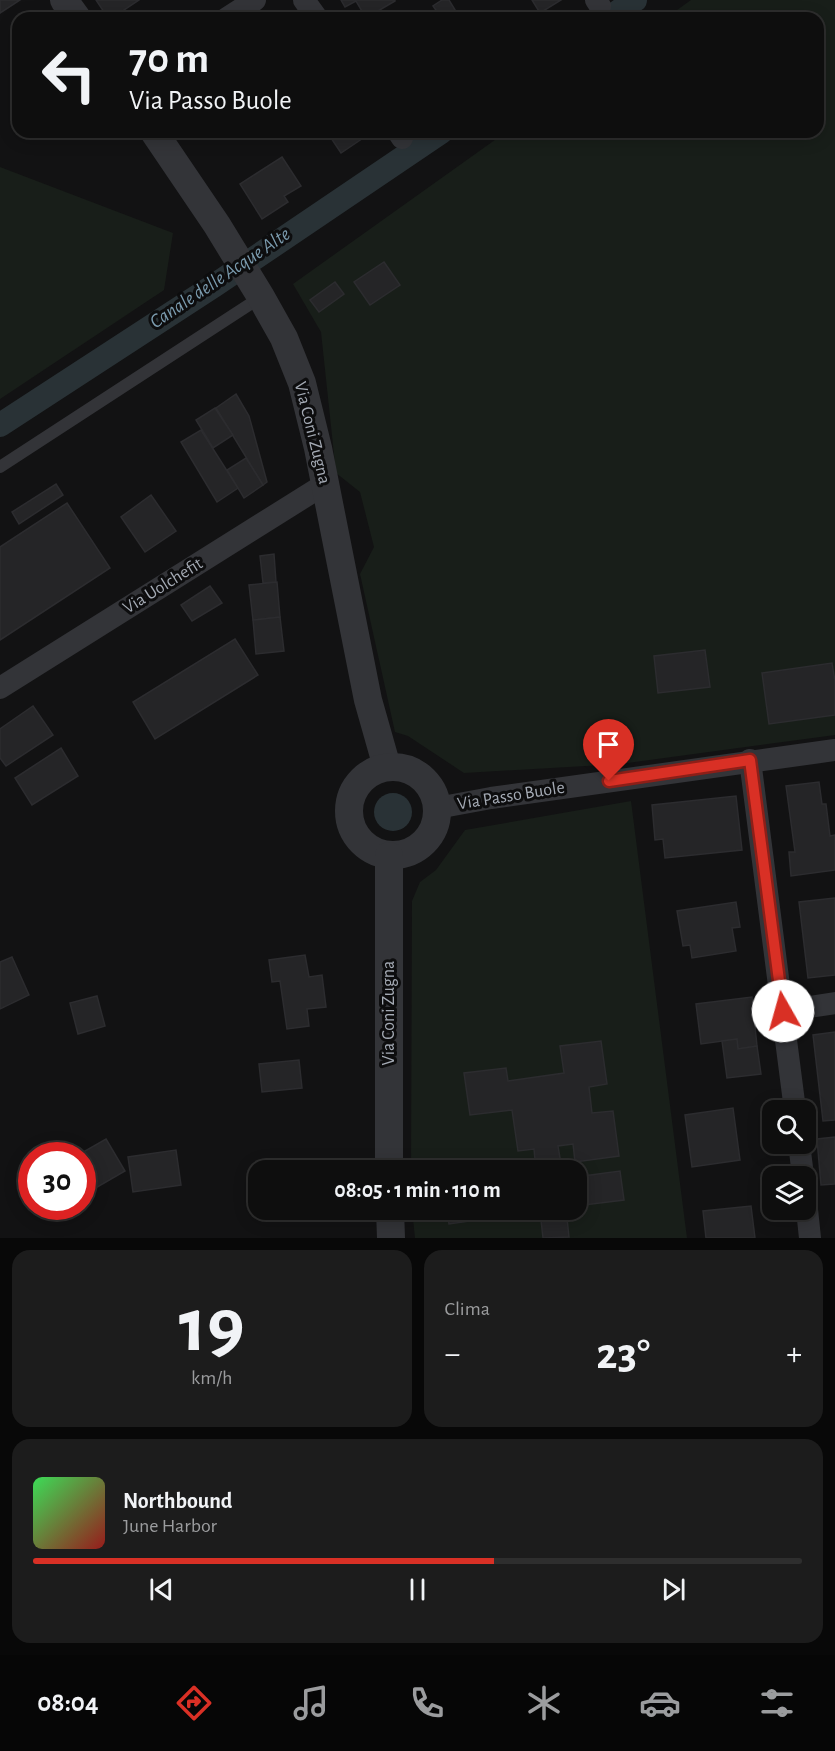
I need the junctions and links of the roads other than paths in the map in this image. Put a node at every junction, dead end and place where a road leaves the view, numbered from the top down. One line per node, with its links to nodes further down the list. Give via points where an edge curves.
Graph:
1 (255, 0): 2 (street)
2 (236, 12)
3 (158, 138): 4 (street, Via Coni Zugna)
4 (261, 297): 5 (lane); 6 (street, Via Coni Zugna, via 284,338 302,383)
5 (0, 467)
6 (325, 484): 7 (street, Via Uolchefit); 10 (street, Via Coni Zugna, via 368,700)
7 (0, 688)
8 (835, 750): 9 (street, Via Passo Buole)
9 (750, 760): 11 (street, Via Passo Buole); 14 (street)
10 (387, 767): 11 (street, via 414,772 426,781); 12 (street, via 361,780 353,792 349,820 354,834 369,849)
11 (437, 808): 12 (street, via 436,823 418,848)
12 (389, 856): 16 (street, Via Coni Zugna)
13 (835, 1003): 14 (street)
14 (783, 1011): 15 (street)
15 (794, 1100)
16 (389, 1160)
17 (390, 1220): 19 (street)
18 (808, 1220): 20 (street)
19 (391, 1238)
20 (810, 1238)

